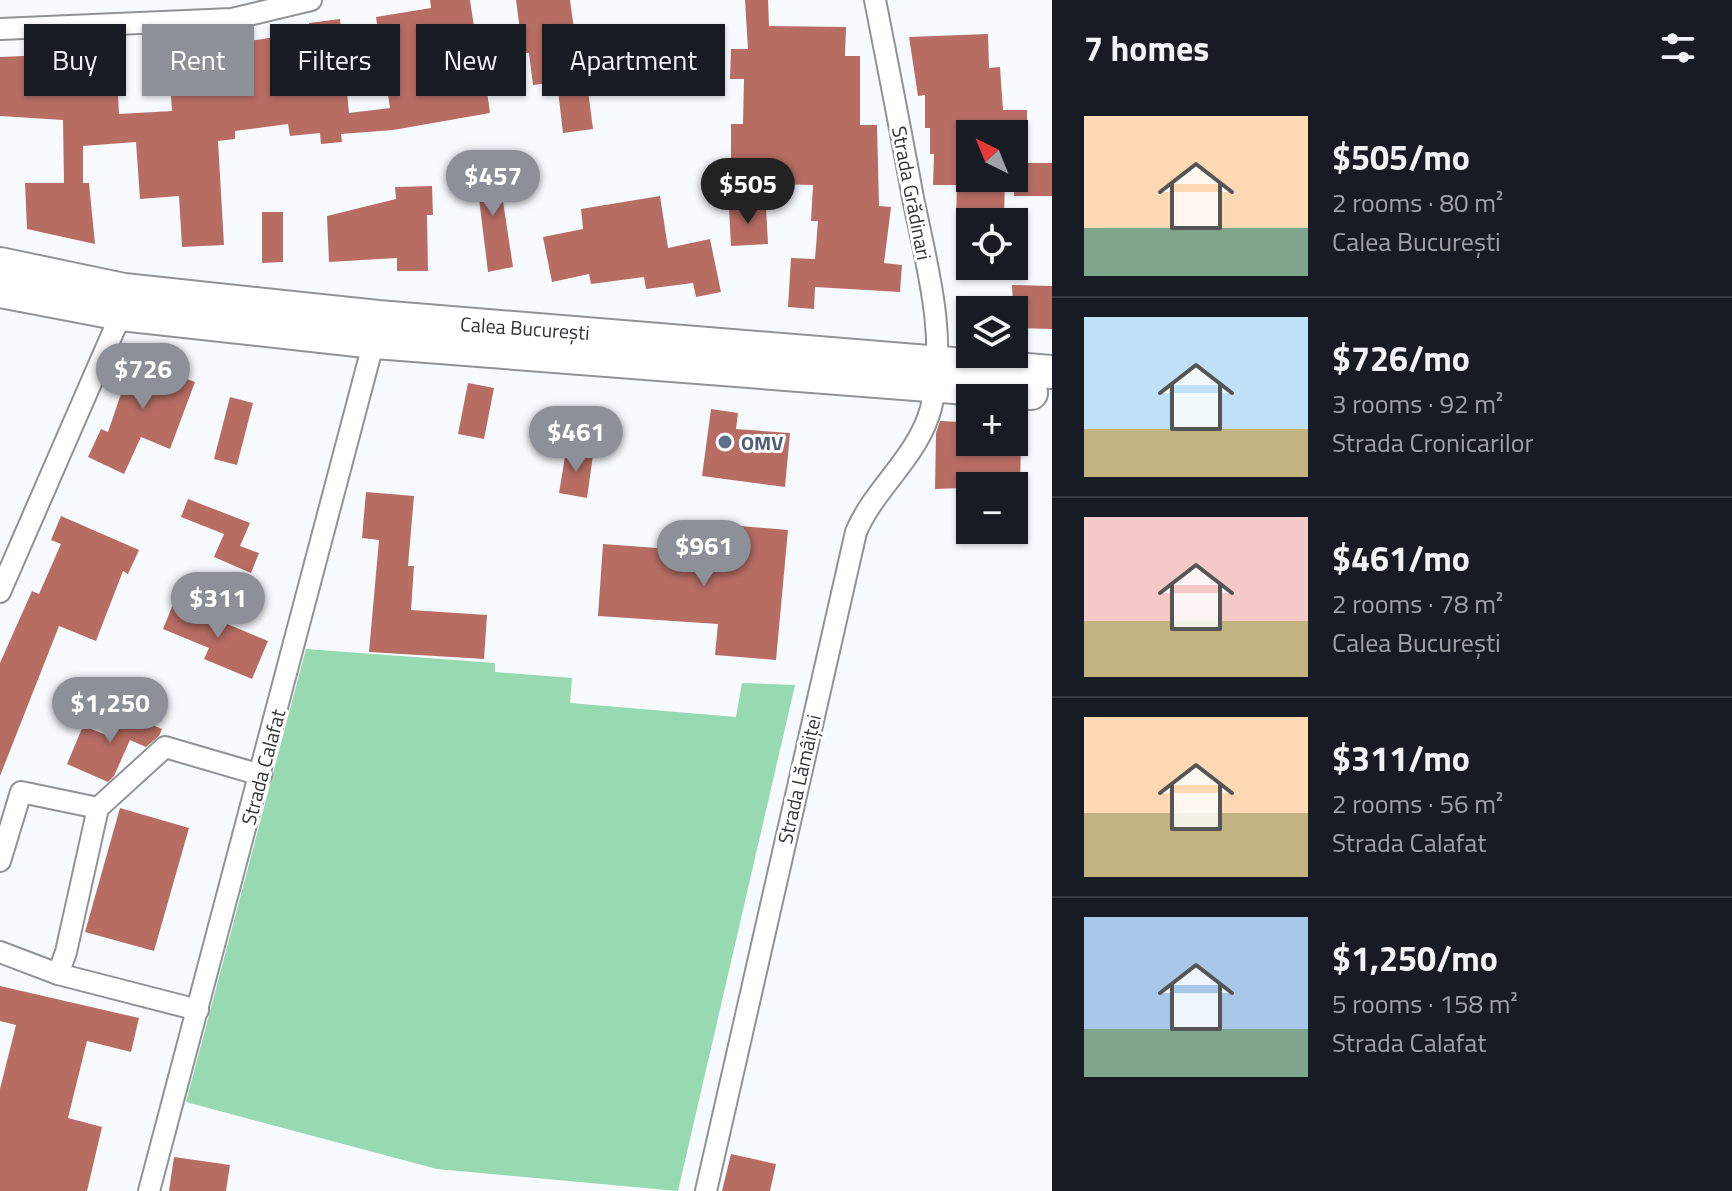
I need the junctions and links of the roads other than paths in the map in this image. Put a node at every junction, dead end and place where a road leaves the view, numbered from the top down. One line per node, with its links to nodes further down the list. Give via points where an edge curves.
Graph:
1 (311, 0): 3 (street)
2 (875, 0): 10 (street, Strada Grădinari, via 934,306)
3 (231, 10): 4 (street)
4 (0, 29)
5 (0, 264): 7 (main road, Calea București)
6 (0, 291): 7 (main road, Calea București)
7 (122, 302): 8 (main road, Calea București); 12 (street)
8 (377, 329): 10 (main road, Calea București, via 821,375); 14 (street, Strada Calafat)
9 (1052, 372): 10 (main road, Calea București)
10 (936, 375): 11 (main road, Calea București); 21 (street, Strada Lămâiței, via 930,410 908,458 866,509 856,532)
11 (1052, 394)
12 (7, 557): 13 (street)
13 (0, 592)
14 (261, 775): 15 (street, via 165,747); 19 (street, Strada Calafat)
15 (98, 808): 16 (street, via 21,792); 18 (street)
16 (0, 861)
17 (0, 952): 18 (street)
18 (58, 974): 19 (street)
19 (198, 1010): 20 (street, Strada Calafat)
20 (149, 1191)
21 (706, 1191)

